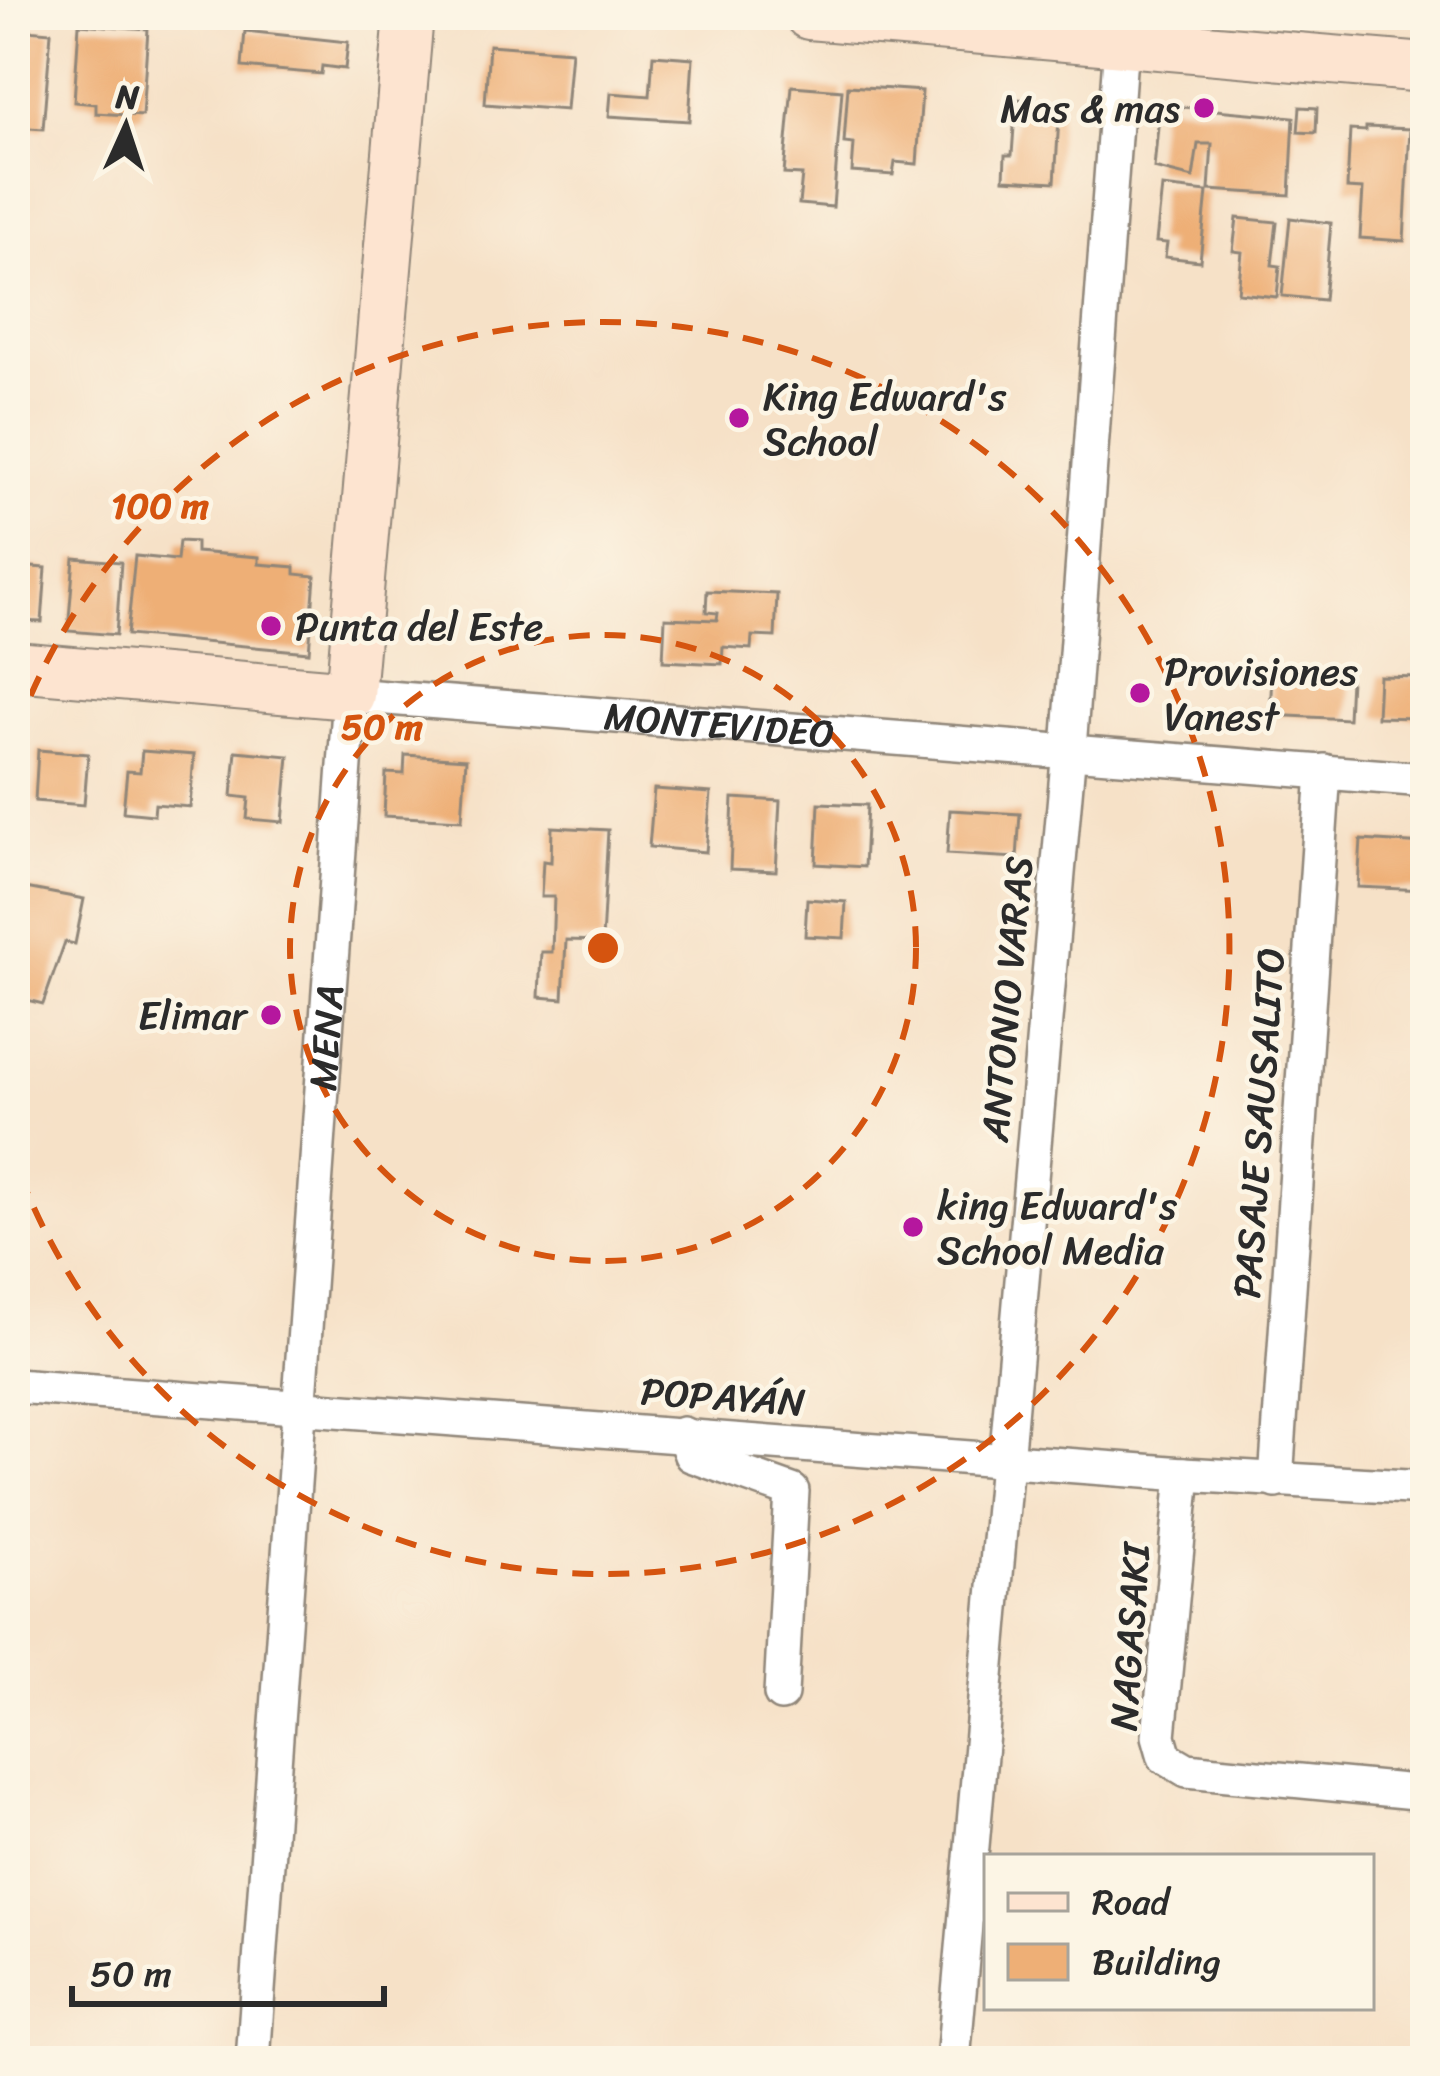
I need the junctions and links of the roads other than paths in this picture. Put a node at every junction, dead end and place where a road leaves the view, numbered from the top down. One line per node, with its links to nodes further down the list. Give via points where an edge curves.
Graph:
1 (410, 15): 6 (street, MENA)
2 (809, 15): 3 (street)
3 (1122, 28): 4 (street); 7 (street, ANTONIO VARAS)
4 (1425, 68)
5 (15, 665): 6 (street, MONTEVIDEO)
6 (350, 695): 7 (street, MONTEVIDEO); 11 (street, MENA)
7 (1069, 749): 8 (street, MONTEVIDEO); 13 (street, ANTONIO VARAS)
8 (1324, 771): 9 (street, MONTEVIDEO); 15 (street, PASAJE SAUSALITO)
9 (1425, 779)
10 (15, 1386): 11 (street, POPAYÁN)
11 (300, 1409): 12 (street, POPAYÁN); 19 (street, MENA)
12 (683, 1434): 13 (street, POPAYÁN); 17 (street, via 691,1455 792,1491)
13 (1009, 1460): 14 (street, POPAYÁN); 20 (street, ANTONIO VARAS)
14 (1184, 1474): 15 (street, POPAYÁN); 18 (street, NAGASAKI, via 1159,1736 1165,1757 1186,1770)
15 (1276, 1480): 16 (street, POPAYÁN)
16 (1425, 1488)
17 (781, 1694)
18 (1425, 1793)
19 (253, 2061)
20 (953, 2061)

